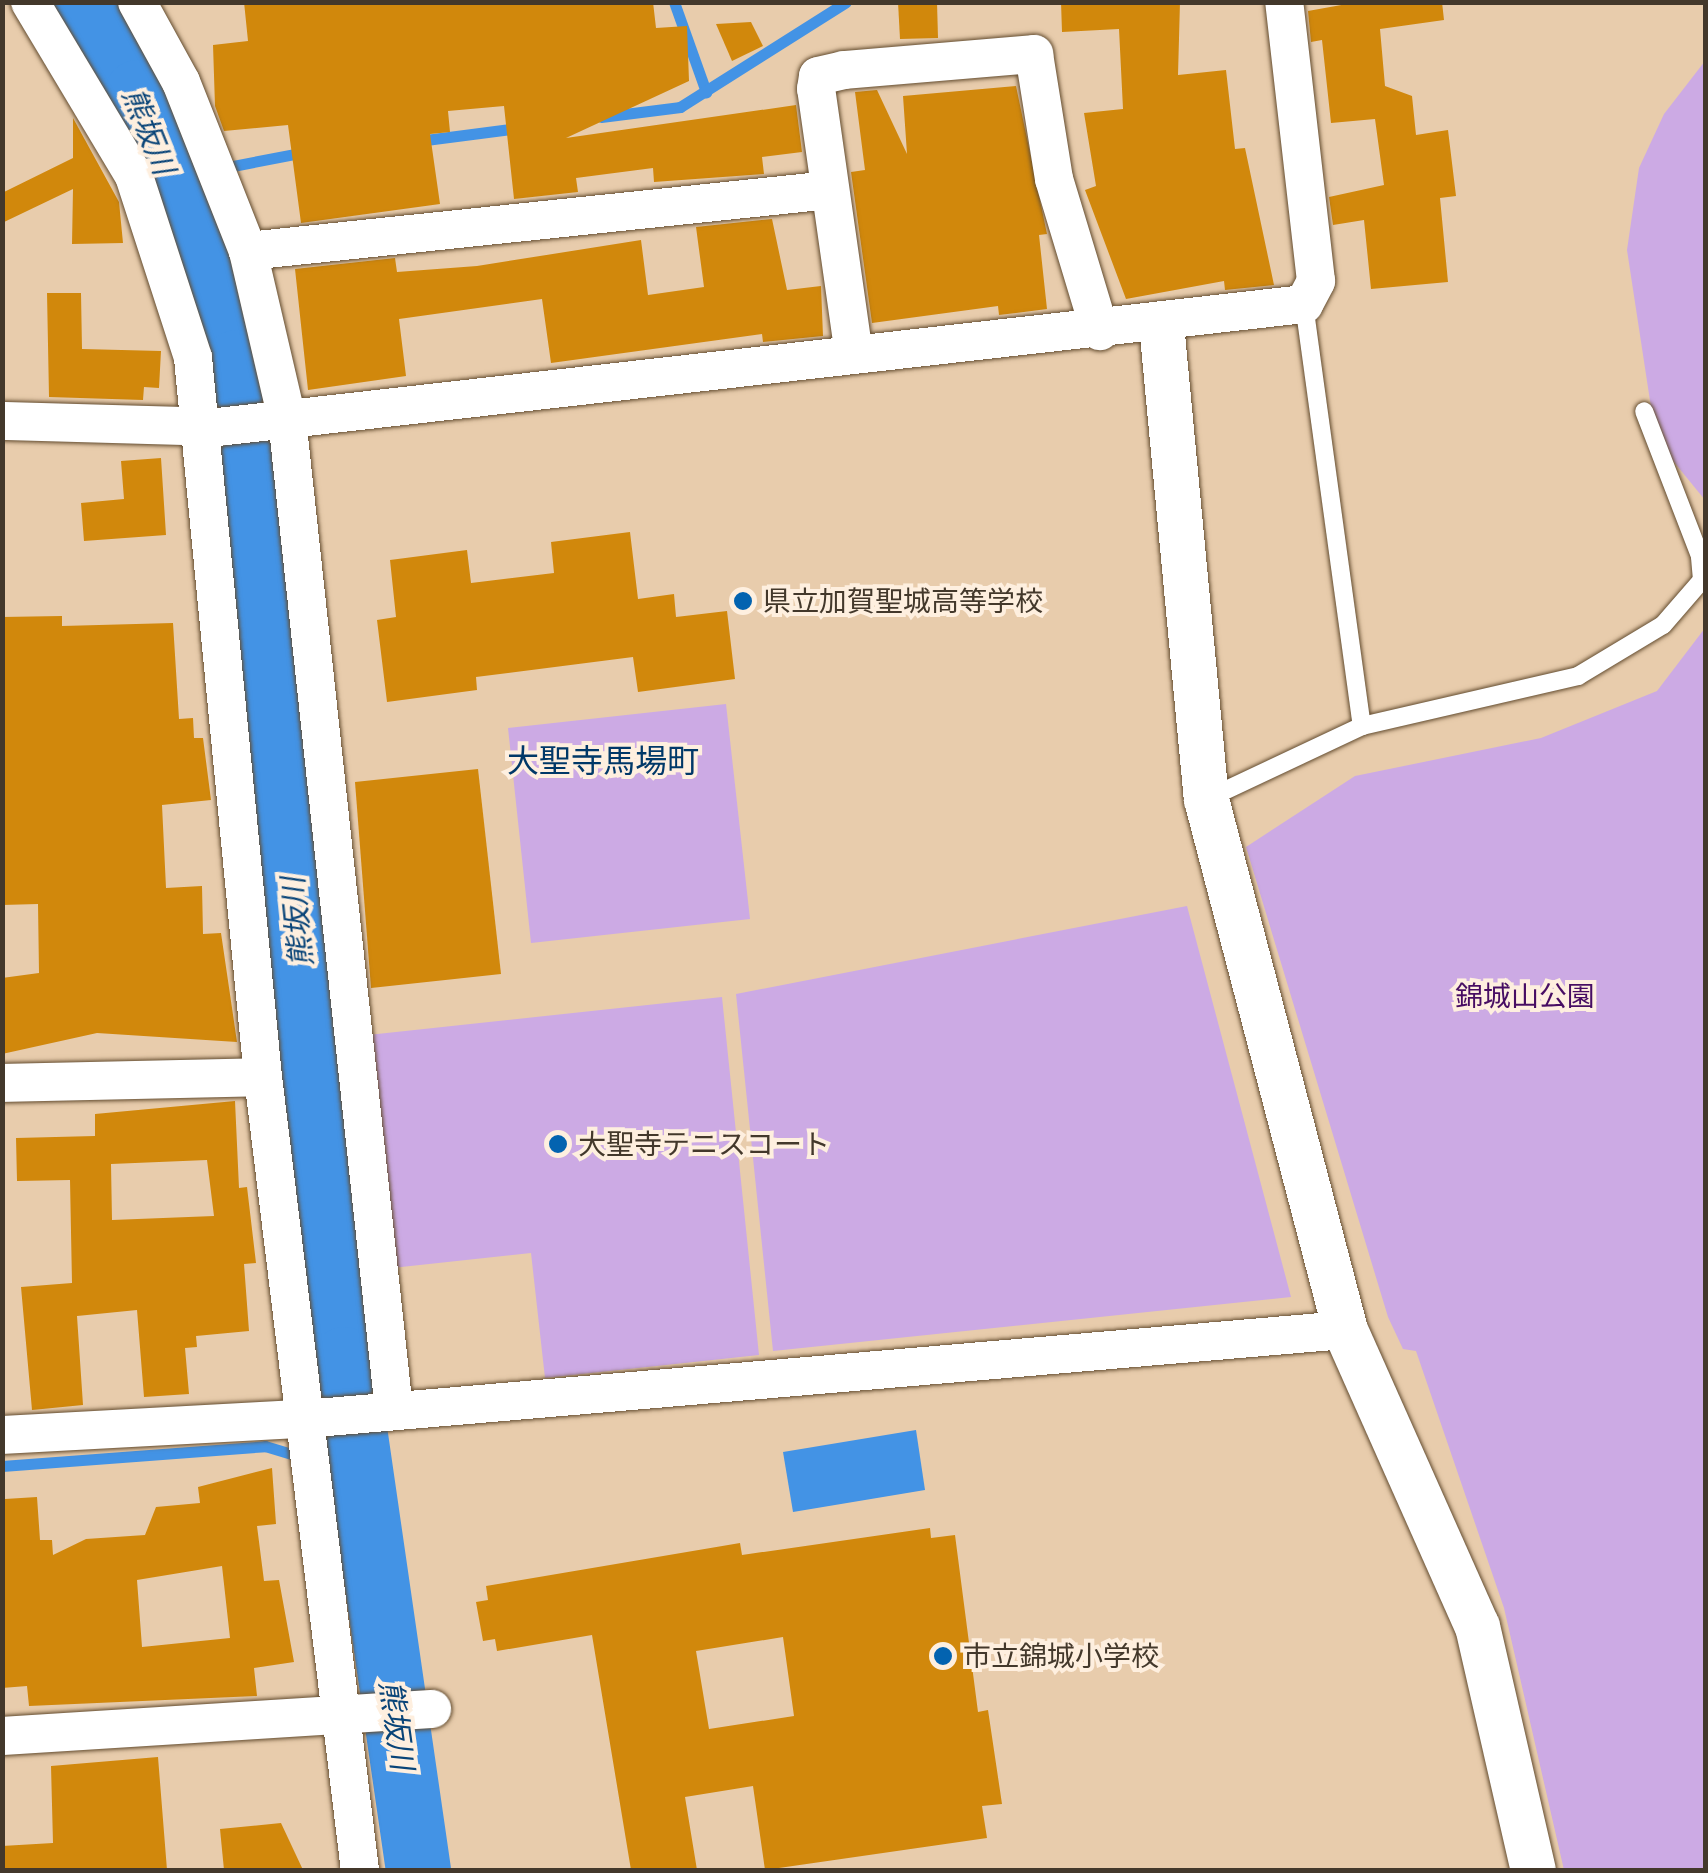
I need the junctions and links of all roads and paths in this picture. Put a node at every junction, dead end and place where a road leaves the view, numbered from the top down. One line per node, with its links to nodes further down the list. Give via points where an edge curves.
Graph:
1 (30, 2): 13 (street, via 105,121 158,234)
2 (137, 2): 5 (street, via 181,82)
3 (1284, 2): 6 (street, via 1316,281)
4 (830, 190): 5 (street); 8 (street, via 818,76 1034,54 1054,179); 9 (street)
5 (248, 251): 12 (street)
6 (1304, 304): 7 (street); 14 (lane)
7 (1161, 324): 8 (street); 15 (street)
8 (1100, 331): 9 (street)
9 (854, 355): 12 (street)
10 (1644, 410): 14 (lane, via 1700,556 1702,580 1663,625 1578,676)
11 (2, 420): 13 (street)
12 (283, 420): 13 (street); 19 (street)
13 (209, 428): 16 (street)
14 (1362, 726): 15 (lane)
15 (1206, 799): 18 (street)
16 (263, 1078): 17 (street); 20 (street)
17 (2, 1083)
18 (1345, 1330): 19 (street); 26 (street, via 1477,1626)
19 (384, 1411): 20 (street)
20 (309, 1418): 21 (street); 23 (street)
21 (2, 1434)
22 (432, 1709): 23 (street)
23 (335, 1715): 24 (street); 25 (street)
24 (2, 1736)
25 (360, 1870)
26 (1533, 1870)

